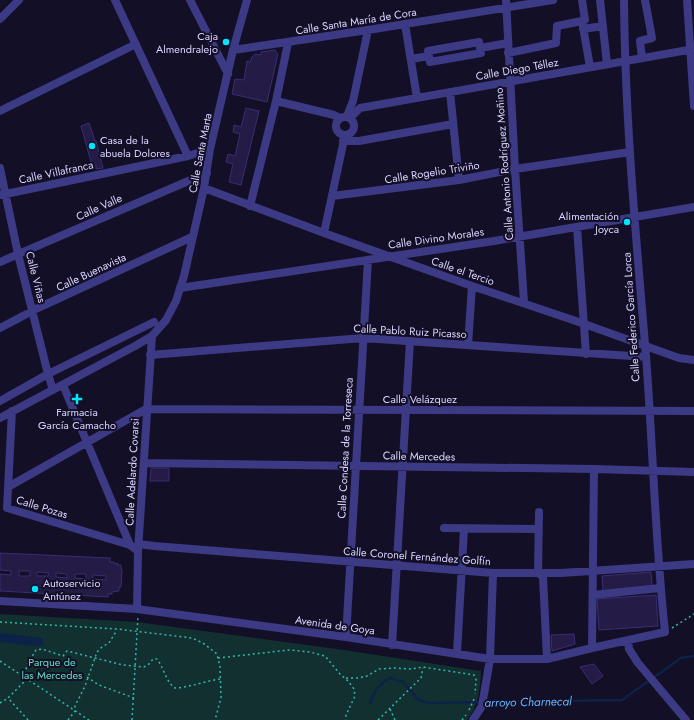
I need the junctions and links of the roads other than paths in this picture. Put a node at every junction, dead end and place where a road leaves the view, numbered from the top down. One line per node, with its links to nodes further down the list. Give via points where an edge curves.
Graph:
1 (19, 0): 12 (street)
2 (115, 0): 19 (street)
3 (190, 0): 29 (street)
4 (247, 0): 21 (street, Calle Santa Marta)
5 (552, 0): 11 (street, Calle Santa María de Cora)
6 (582, 0): 14 (street, via 585,20)
7 (600, 0): 15 (street)
8 (624, 0): 26 (street, Calle Federico García Lorca)
9 (645, 0): 23 (street, via 652,38 640,41)
10 (687, 0): 20 (street)
11 (506, 4): 13 (street, Calle Santa María de Cora); 18 (street, Calle Antonio Rodríguez Moñino)
12 (0, 19)
13 (405, 24): 16 (street, Calle Santa María de Cora); 24 (street)
14 (582, 25): 15 (street); 22 (street, via 557,26 556,44); 28 (street)
15 (603, 26): 27 (street)
16 (368, 30): 17 (street, Calle Santa María de Cora); 36 (street, via 353,101)
17 (288, 43): 21 (street, Calle Santa María de Cora); 34 (street)
18 (508, 43): 22 (street, Calle Antonio Rodríguez Moñino); 24 (street, via 480,48 479,42 428,51 429,56)
19 (136, 44): 35 (street); 42 (street)
20 (692, 49): 23 (street, Calle Diego Téllez); 25 (street)
21 (234, 50): 29 (street, Calle Santa Marta)
22 (508, 52): 30 (street, Calle Antonio Rodríguez Moñino)
23 (642, 58): 26 (street, Calle Diego Téllez)
24 (411, 59): 32 (street)
25 (693, 59): 33 (street)
26 (625, 61): 27 (street, Calle Diego Téllez); 41 (street, Calle Federico García Lorca)
27 (607, 64): 28 (street, Calle Diego Téllez)
28 (590, 67): 30 (street, Calle Diego Téllez)
29 (228, 74): 40 (street, Calle Santa Marta)
30 (509, 81): 31 (street, Calle Diego Téllez); 44 (street, Calle Antonio Rodríguez Moñino)
31 (450, 92): 32 (street, Calle Diego Téllez); 37 (street)
32 (417, 98): 36 (street, Calle Diego Téllez, via 360,108)
33 (694, 100)
34 (276, 101): 36 (street); 50 (street)
35 (0, 111)
36 (346, 117): 38 (street, via 354,123 354,130); 38 (street, via 336,124 336,128)
37 (453, 124): 39 (street); 46 (street)
38 (346, 136): 39 (street); 39 (street); 49 (street)
39 (358, 141)
40 (210, 149): 42 (street, Calle Villafranca); 45 (street, Calle Santa Marta)
41 (630, 152): 44 (street, Calle Rogelio Triviño); 52 (street, Calle Federico García Lorca)
42 (188, 156): 48 (street, Calle Villafranca)
43 (0, 168): 48 (street, Calle Viñas)
44 (514, 169): 46 (street, Calle Rogelio Triviño); 55 (street, Calle Antonio Rodríguez Moñino)
45 (206, 173): 47 (street, Calle Santa Marta); 57 (street, Calle Valle)
46 (459, 180): 49 (street, Calle Rogelio Triviño)
47 (204, 188): 50 (street, Calle el Tercio); 56 (street, Calle Santa Marta)
48 (3, 195): 57 (street, Calle Viñas)
49 (332, 196): 54 (street)
50 (250, 206): 54 (street, Calle el Tercio)
51 (694, 207): 52 (street, Calle Divino Morales)
52 (635, 217): 53 (street, Calle Divino Morales); 72 (street, Calle Federico García Lorca)
53 (577, 227): 55 (street, Calle Divino Morales); 66 (street)
54 (324, 233): 58 (street, Calle el Tercio)
55 (520, 236): 58 (street, Calle Divino Morales); 63 (street, Calle Antonio Rodríguez Moñino)
56 (192, 237): 62 (street, Calle Santa Marta); 64 (street, Calle Buenavista)
57 (18, 254): 60 (street, Calle Valle); 64 (street, Calle Viñas)
58 (389, 256): 59 (street, Calle Divino Morales); 61 (street, Calle el Tercio)
59 (368, 260): 62 (street, Calle Divino Morales); 69 (street, Calle Condesa de la Torreseca)
60 (0, 262)
61 (472, 286): 63 (street, Calle el Tercio); 71 (street)
62 (180, 288): 68 (street, Calle Santa Marta, via 172,310)
63 (524, 302): 66 (street, Calle el Tercio)
64 (33, 311): 67 (street, Calle Buenavista); 77 (street, Calle Viñas)
65 (154, 322): 77 (street)
66 (584, 323): 72 (street, Calle el Tercio); 73 (street)
67 (0, 328)
68 (152, 336): 74 (street, Calle Adelardo Covarsi); 78 (street, Calle Santa Marta)
69 (363, 338): 70 (street, Calle Pablo Ruiz Picasso); 74 (street, Calle Pablo Ruiz Picasso); 82 (street, Calle Condesa de la Torreseca)
70 (410, 341): 71 (street, Calle Pablo Ruiz Picasso); 83 (street)
71 (468, 345): 73 (street, Calle Pablo Ruiz Picasso)
72 (645, 347): 75 (street, Calle Federico García Lorca); 76 (street, Calle el Tercio)
73 (586, 354): 75 (street, Calle Pablo Ruiz Picasso)
74 (150, 355): 81 (street, Calle Adelardo Covarsi)
75 (646, 357): 84 (street, Calle Federico García Lorca)
76 (694, 360)
77 (48, 374): 79 (street, Calle Viñas); 80 (street)
78 (63, 385): 79 (street, Calle Santa Marta); 88 (street)
79 (53, 390): 85 (street, Calle Santa Marta)
80 (0, 401)
81 (146, 409): 82 (street, Calle Velázquez); 88 (street); 89 (street, Calle Adelardo Covarsi)
82 (358, 410): 83 (street, Calle Velázquez); 90 (street, Calle Condesa de la Torreseca)
83 (406, 410): 84 (street, Calle Velázquez); 91 (street)
84 (649, 410): 86 (street, Calle Velázquez); 93 (street, Calle Federico García Lorca)
85 (12, 411): 87 (street, Calle Santa Marta); 95 (street, Calle Pozas)
86 (694, 411)
87 (0, 418)
88 (88, 443): 95 (street); 101 (street)
89 (144, 462): 90 (street, Calle Mercedes); 100 (street, Calle Adelardo Covarsi)
90 (356, 466): 91 (street, Calle Mercedes); 104 (street, Calle Condesa de la Torreseca)
91 (403, 467): 92 (street, Calle Mercedes); 106 (street)
92 (594, 469): 93 (street, Calle Mercedes); 109 (street)
93 (653, 471): 94 (street, Calle Mercedes); 107 (street, Calle Federico García Lorca)
94 (694, 472)
95 (8, 487): 102 (street, Calle Pozas, via 7,508)
96 (539, 512): 99 (street)
97 (444, 528): 98 (street)
98 (464, 529): 99 (street); 108 (street)
99 (538, 529): 111 (street)
100 (140, 532): 101 (street, via 132,536); 103 (street, Calle Adelardo Covarsi)
101 (124, 533): 102 (street)
102 (130, 545): 103 (street, Calle Pozas)
103 (139, 548): 104 (street, Calle Coronel Fernández Golfín, via 154,546); 115 (street, Calle Adelardo Covarsi)
104 (350, 562): 106 (street, Calle Coronel Fernández Golfín); 117 (street, Calle Condesa de la Torreseca)
105 (694, 564): 107 (street, Calle Coronel Fernández Golfín)
106 (396, 565): 108 (street, Calle Coronel Fernández Golfín); 119 (street)
107 (658, 566): 109 (street, Calle Coronel Fernández Golfín); 112 (street, Calle Federico García Lorca)
108 (462, 570): 110 (street, Calle Coronel Fernández Golfín); 121 (street)
109 (593, 571): 111 (street, Calle Coronel Fernández Golfín); 113 (street)
110 (493, 573): 111 (street, Calle Coronel Fernández Golfín); 123 (street)
111 (538, 573): 122 (street, via 543,577)
112 (660, 588): 113 (street); 116 (street, Calle Federico García Lorca)
113 (592, 596): 120 (street)
114 (0, 601): 115 (street, Avenida de Goya)
115 (138, 609): 117 (street, Avenida de Goya)
116 (665, 632): 118 (street, Avenida de Goya)
117 (346, 637): 119 (street, Avenida de Goya)
118 (628, 640): 120 (street, Avenida de Goya); 125 (street, via 629,649 638,663)
119 (392, 645): 121 (street, Avenida de Goya)
120 (592, 648): 122 (street, Avenida de Goya)
121 (457, 653): 123 (street, Avenida de Goya)
122 (548, 659): 123 (street, Avenida de Goya)
123 (490, 660): 124 (street, via 482,706)
124 (472, 720)
125 (686, 720)

